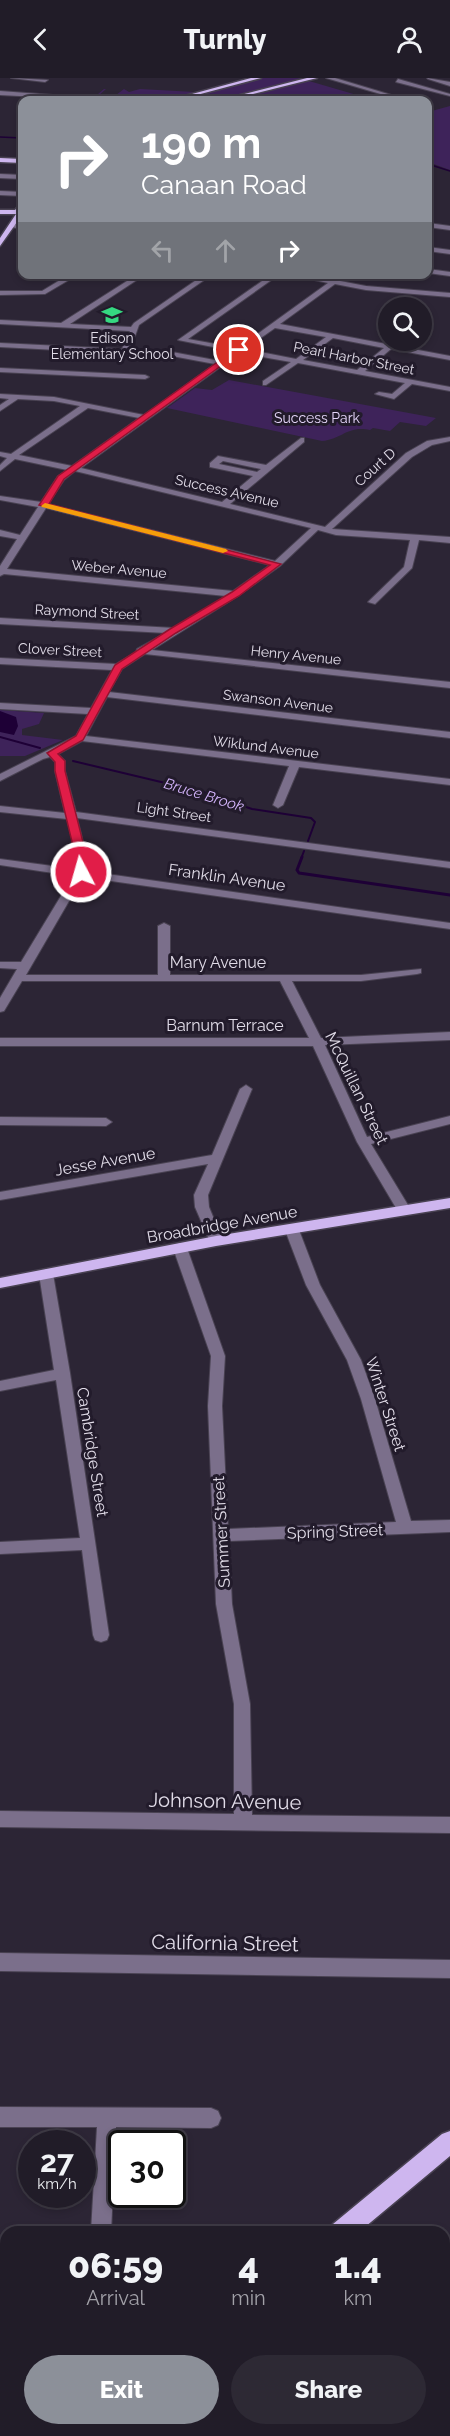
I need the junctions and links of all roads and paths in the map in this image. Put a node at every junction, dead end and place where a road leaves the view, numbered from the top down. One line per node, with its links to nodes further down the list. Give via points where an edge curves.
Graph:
1 (14, 78): 7 (street)
2 (258, 78): 17 (main road)
3 (312, 78): 18 (main road)
4 (328, 78): 12 (street)
5 (410, 78): 8 (street)
6 (430, 78): 10 (street)
7 (46, 79): 14 (street)
8 (398, 81): 9 (street); 15 (street)
9 (388, 84)
10 (450, 84)
11 (377, 87): 12 (street)
12 (367, 89): 19 (street)
13 (0, 93): 14 (street)
14 (28, 95): 16 (street)
15 (449, 95): 20 (street)
16 (41, 96)
17 (192, 96)
18 (240, 96)
19 (391, 96)
20 (438, 98)
21 (0, 159): 22 (main road)
22 (18, 161)
23 (0, 176): 24 (street)
24 (18, 177)
25 (0, 193): 26 (street)
26 (18, 195)
27 (18, 210): 28 (main road)
28 (0, 212)
29 (18, 217): 30 (main road)
30 (13, 226): 32 (street); 34 (main road)
31 (432, 226): 33 (street)
32 (18, 227)
33 (450, 228)
34 (0, 244)
35 (432, 250): 36 (street)
36 (450, 252)
37 (432, 272): 38 (street)
38 (450, 276): 46 (street)
39 (67, 279): 45 (street, via 43,293)
40 (135, 279): 49 (street)
41 (203, 279): 51 (street)
42 (270, 279): 55 (street, Pearl Harbor Street, via 182,340)
43 (314, 279): 44 (street)
44 (333, 283): 46 (street); 50 (street)
45 (0, 293)
46 (435, 295): 47 (street)
47 (450, 295)
48 (0, 322): 49 (street)
49 (63, 325): 51 (street)
50 (273, 325): 52 (street); 55 (street)
51 (134, 329): 58 (street)
52 (332, 336): 54 (street); 60 (street)
53 (0, 345): 58 (street)
54 (378, 345)
55 (239, 350): 60 (street, Pearl Harbor Street); 61 (street)
56 (384, 351): 63 (street)
57 (411, 351): 59 (street)
58 (125, 352): 61 (street, via 172,354)
59 (450, 358)
60 (297, 361): 63 (street, Pearl Harbor Street); 65 (street)
61 (220, 363): 73 (street)
62 (0, 370): 64 (street)
63 (358, 373): 66 (street, Pearl Harbor Street)
64 (145, 377)
65 (266, 383)
66 (409, 383): 67 (street, Pearl Harbor Street); 68 (street, via 394,397)
67 (450, 389)
68 (379, 394)
69 (0, 396): 70 (street)
70 (16, 397): 71 (street); 72 (street)
71 (86, 406): 73 (street); 77 (street)
72 (0, 409)
73 (146, 417): 79 (street)
74 (450, 439): 85 (street, Court D, via 430,443 409,455)
75 (301, 440): 80 (street)
76 (0, 454): 77 (street, Success Avenue)
77 (14, 456): 78 (street); 79 (street, Success Avenue)
78 (0, 468)
79 (74, 468): 83 (street, via 61,478); 84 (street, Success Avenue)
80 (267, 468): 81 (street); 81 (street, via 221,458 213,465)
81 (259, 475): 84 (street)
82 (0, 498): 83 (street)
83 (44, 505): 87 (street); 90 (street)
84 (223, 505): 85 (street, Success Avenue)
85 (321, 528): 88 (street, Success Avenue); 90 (street, Court D)
86 (0, 533): 87 (street)
87 (23, 538): 91 (street)
88 (415, 538): 89 (street, Success Avenue); 93 (street, via 408,568)
89 (450, 540)
90 (277, 564): 92 (street, Court D)
91 (0, 572): 92 (street, Weber Avenue)
92 (235, 594): 95 (street, Court D)
93 (372, 602)
94 (0, 621): 95 (street, Raymond Street)
95 (173, 631): 96 (street, Court D)
96 (140, 651): 98 (street, Court D); 99 (street, Henry Avenue)
97 (0, 661): 98 (street, Clover Street)
98 (118, 667): 100 (street)
99 (450, 685)
100 (102, 694): 102 (street); 103 (street, Swanson Avenue)
101 (0, 706): 102 (street)
102 (95, 711): 104 (street)
103 (450, 735)
104 (80, 738): 105 (street); 106 (street, Wiklund Avenue)
105 (52, 753): 107 (street); 111 (street, via 60,761)
106 (295, 764): 108 (street, Wiklund Avenue); 109 (street)
107 (0, 778)
108 (450, 782)
109 (278, 805)
110 (0, 809): 111 (street, Light Street)
111 (71, 815): 113 (street, Light Street); 114 (street)
112 (0, 862): 114 (street, Franklin Avenue)
113 (450, 865)
114 (81, 872): 116 (street, Franklin Avenue); 118 (street)
115 (164, 926): 121 (street)
116 (450, 926)
117 (0, 966): 118 (street)
118 (25, 966): 120 (street)
119 (417, 971): 122 (street, Mary Avenue, via 361,978)
120 (18, 978): 121 (street, Mary Avenue); 123 (street)
121 (164, 978): 122 (street, Mary Avenue)
122 (284, 978): 126 (street, McQuillan Street)
123 (0, 1008)
124 (450, 1036): 126 (street, Barnum Terrace)
125 (0, 1042): 126 (street, Barnum Terrace)
126 (317, 1042): 131 (street, McQuillan Street)
127 (246, 1089): 132 (street)
128 (450, 1120): 131 (street)
129 (0, 1121): 130 (street)
130 (106, 1122)
131 (363, 1142): 135 (street, McQuillan Street)
132 (216, 1158): 133 (street, Jesse Avenue); 137 (street, via 200,1201)
133 (0, 1196)
134 (450, 1203): 135 (main road, Broadbridge Avenue)
135 (404, 1210): 136 (main road, Broadbridge Avenue)
136 (292, 1230): 137 (main road, Broadbridge Avenue); 144 (street, Winter Street, via 314,1285 354,1360)
137 (216, 1241): 138 (main road, Broadbridge Avenue)
138 (180, 1248): 139 (main road, Broadbridge Avenue); 145 (street, Summer Street, via 218,1356 215,1406)
139 (46, 1274): 140 (main road, Broadbridge Avenue); 141 (street, Cambridge Street)
140 (0, 1283)
141 (63, 1373): 142 (street); 146 (street, Cambridge Street)
142 (0, 1386)
143 (450, 1526): 144 (street, Spring Street)
144 (405, 1528): 145 (street, Spring Street)
145 (221, 1535): 150 (street, Summer Street, via 224,1604 242,1704)
146 (89, 1544): 147 (street); 148 (street, Cambridge Street)
147 (0, 1548)
148 (101, 1635)
149 (0, 1819): 150 (street, Johnson Avenue)
150 (243, 1822): 151 (street, Johnson Avenue)
151 (450, 1825)
152 (0, 1962): 153 (street, California Street)
153 (450, 1969)
154 (0, 2117): 155 (street)
155 (107, 2118): 156 (street); 158 (street)
156 (211, 2118)
157 (450, 2142): 159 (main road)
158 (101, 2226)
159 (348, 2226)

